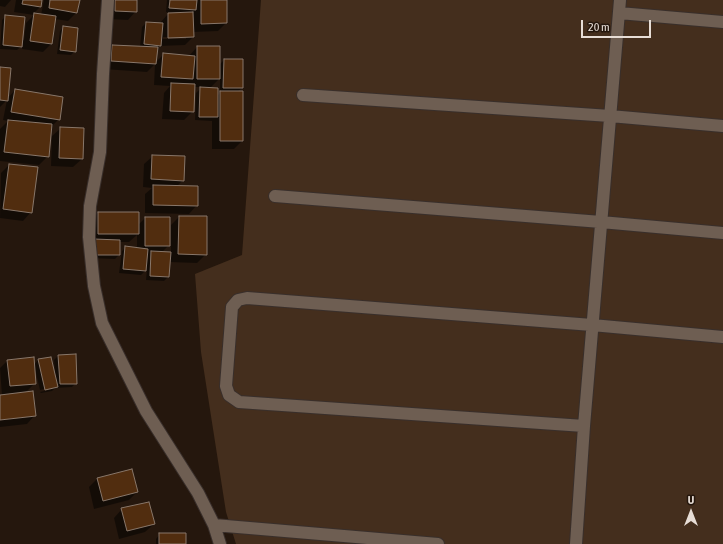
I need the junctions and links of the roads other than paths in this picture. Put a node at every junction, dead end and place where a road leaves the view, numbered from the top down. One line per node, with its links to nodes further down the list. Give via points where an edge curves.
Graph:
1 (108, 0): 14 (street, via 100,152 90,206 89,237 94,286 102,323 146,411 198,493)
2 (620, 0): 3 (street)
3 (619, 13): 4 (street); 6 (street)
4 (723, 22)
5 (303, 95): 6 (street)
6 (610, 116): 7 (street); 9 (street)
7 (723, 126)
8 (275, 196): 9 (street)
9 (601, 222): 10 (street); 11 (street)
10 (723, 233)
11 (592, 325): 12 (street); 13 (street); 13 (street, via 247,298 238,300 232,307 226,386 229,395 239,402)
12 (723, 337)
13 (584, 426): 17 (street)
14 (214, 525): 15 (street); 16 (street)
15 (220, 544)
16 (438, 544)
17 (576, 544)

